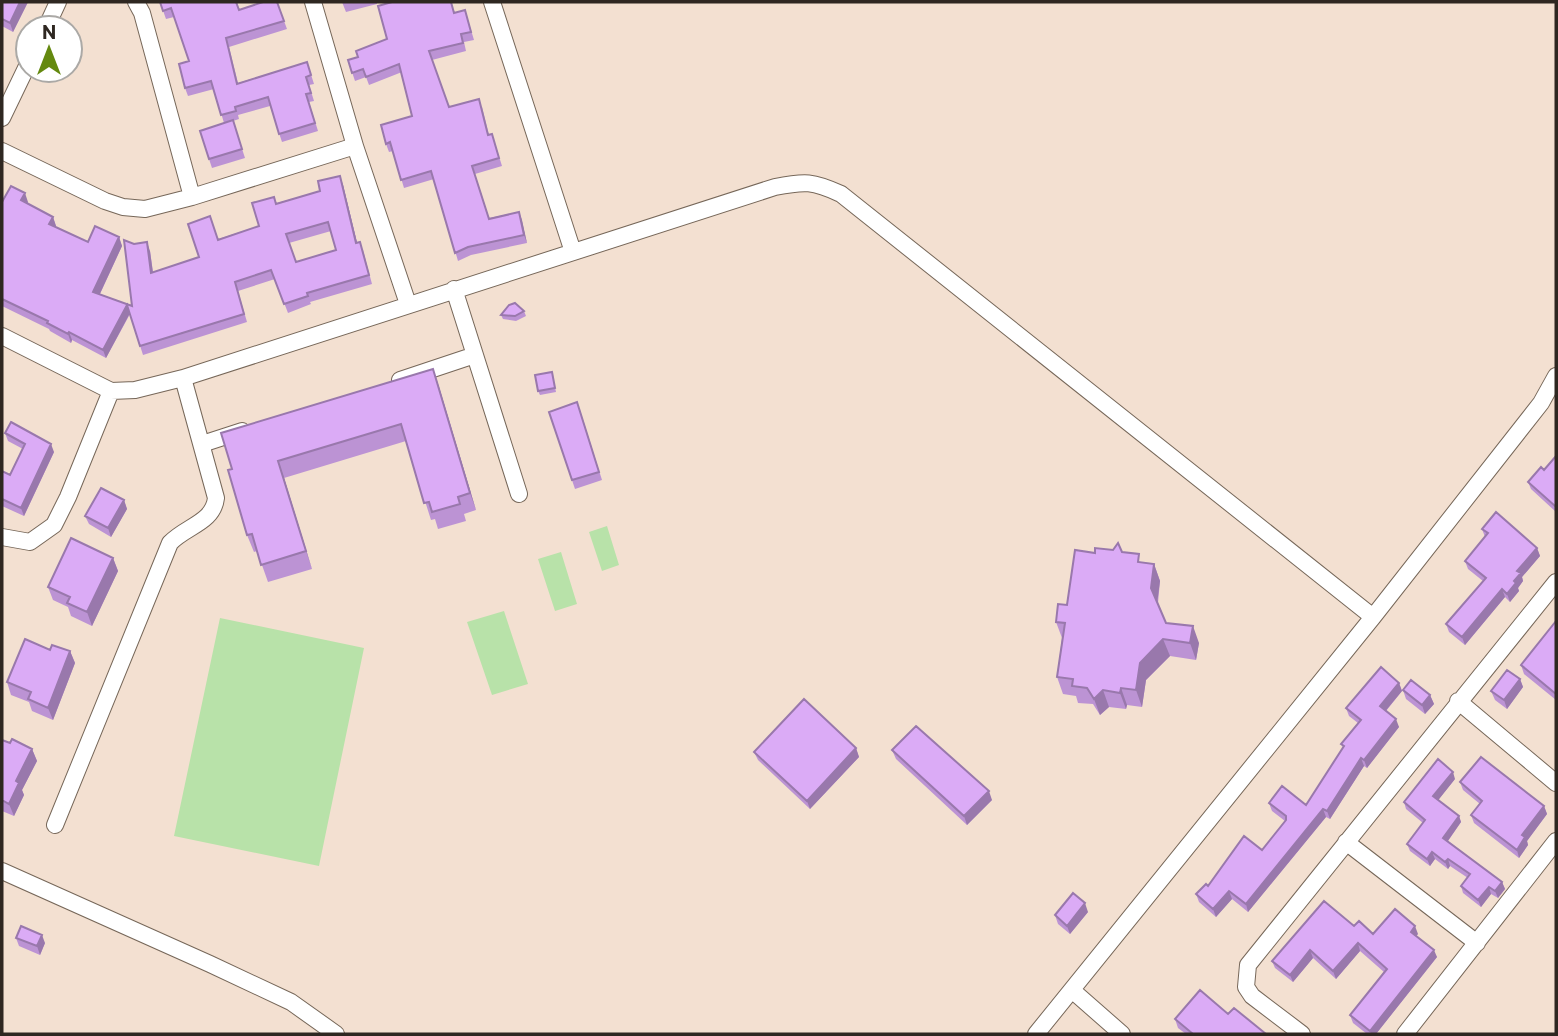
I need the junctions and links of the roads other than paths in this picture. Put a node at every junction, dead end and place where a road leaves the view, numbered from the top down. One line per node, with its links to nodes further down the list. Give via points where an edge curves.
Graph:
1 (136, 2): 8 (street)
2 (313, 2): 6 (street)
3 (492, 2): 9 (street)
4 (18, 84): 5 (street)
5 (2, 118)
6 (355, 146): 8 (street); 11 (street)
7 (2, 151): 8 (street, via 123,207 145,209)
8 (192, 197)
9 (573, 252): 10 (street); 23 (street, via 775,187 818,183 841,194)
10 (454, 289): 11 (street); 13 (street)
11 (408, 304): 15 (street)
12 (2, 336): 17 (street)
13 (475, 355): 16 (street); 20 (street)
14 (1556, 376): 23 (street, via 1541,403)
15 (183, 378): 17 (street); 19 (street)
16 (384, 385)
17 (111, 391): 21 (street, via 54,525 30,542)
18 (254, 427): 19 (street)
19 (202, 444): 26 (street, via 215,505 204,520 180,532 170,543)
20 (519, 494)
21 (2, 537)
22 (1556, 583): 24 (street)
23 (1373, 617): 31 (street)
24 (1458, 701): 25 (street); 28 (street)
25 (1556, 783)
26 (55, 825)
27 (1556, 841): 30 (street)
28 (1346, 842): 30 (street); 35 (street, via 1248,965 1246,987 1252,996)
29 (2, 871): 32 (street, via 291,1002)
30 (1477, 943): 36 (street)
31 (1073, 990): 33 (street); 34 (street)
32 (336, 1034)
33 (1036, 1034)
34 (1122, 1034)
35 (1302, 1034)
36 (1405, 1034)

